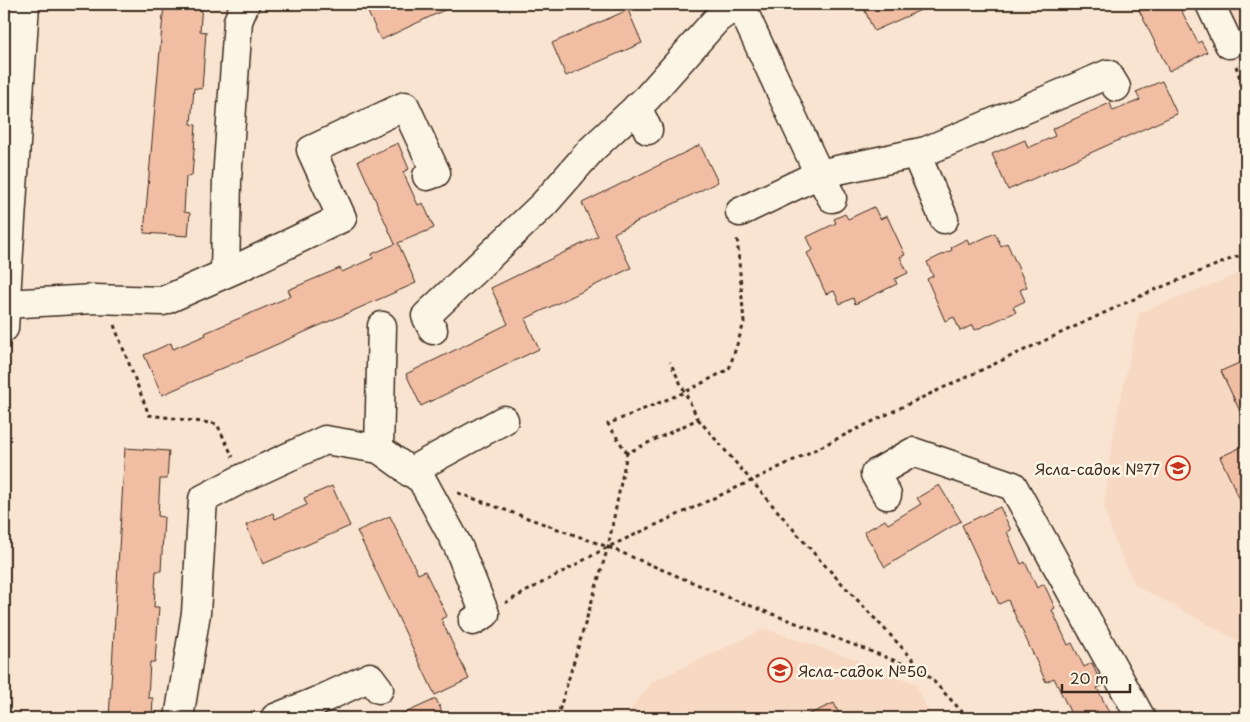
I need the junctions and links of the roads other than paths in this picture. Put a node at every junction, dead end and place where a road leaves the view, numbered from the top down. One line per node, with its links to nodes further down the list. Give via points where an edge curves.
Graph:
1 (24, 4): 14 (street)
2 (739, 4): 8 (street); 16 (street, via 717,20 643,118 590,164 523,238 468,288 426,316)
3 (1208, 10): 5 (street)
4 (235, 14): 13 (street, via 224,108 220,195)
5 (1229, 44)
6 (1116, 87): 7 (street, via 1108,74 1030,114)
7 (916, 154): 8 (street); 12 (street)
8 (819, 174): 10 (street); 11 (street)
9 (427, 176): 13 (street, via 436,173 405,106 311,150 345,225 257,266)
10 (832, 198)
11 (740, 212)
12 (944, 219)
13 (225, 273): 14 (street, via 175,305 162,301 104,299)
14 (4, 316)
15 (382, 326): 18 (street)
16 (433, 330)
17 (504, 420): 19 (street)
18 (378, 449): 19 (street); 25 (street, via 325,440 277,471 243,478 193,505 189,593 196,613 177,684)
19 (416, 476): 21 (street, via 437,529 458,546)
20 (887, 495): 23 (street, via 875,474 913,452 1013,486 1033,539)
21 (479, 617)
22 (379, 688): 24 (street, via 370,677)
23 (1130, 706)
24 (285, 716)
25 (180, 718)

